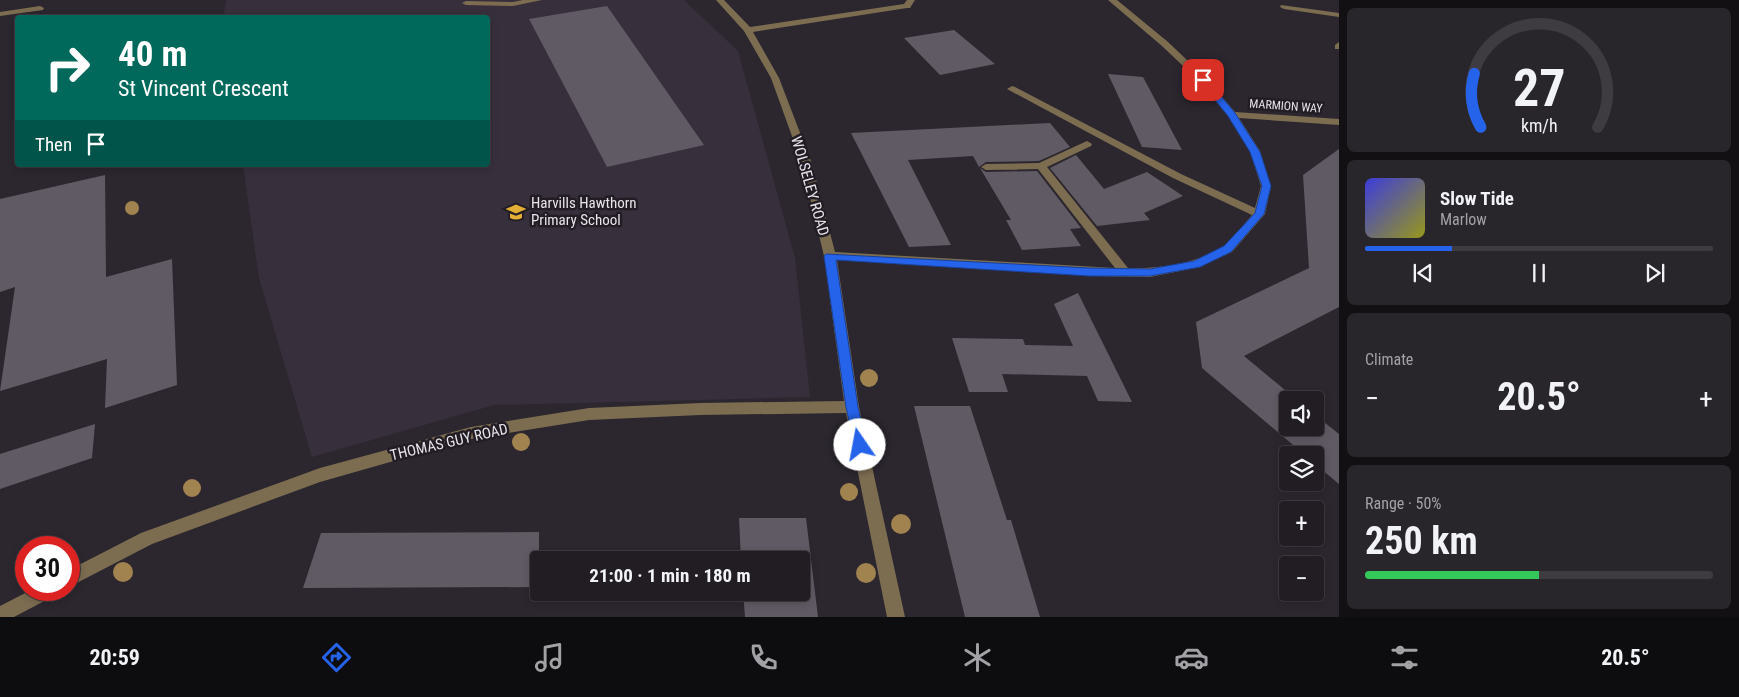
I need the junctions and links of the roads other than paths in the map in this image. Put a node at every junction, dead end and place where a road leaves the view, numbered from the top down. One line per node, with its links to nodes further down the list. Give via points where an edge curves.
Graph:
1 (538, 0): 5 (street, via 512,4)
2 (720, 0): 10 (street, WOLSELEY ROAD)
3 (911, 0): 10 (street, via 907,6)
4 (1112, 0): 12 (street, via 1191,68)
5 (466, 3)
6 (1284, 7): 9 (street)
7 (40, 8): 8 (street)
8 (0, 14)
9 (1339, 15)
10 (748, 30): 18 (street, WOLSELEY ROAD, via 775,78 806,164)
11 (1012, 89): 17 (street, via 1151,163)
12 (1232, 115): 13 (street, MARMION WAY); 17 (street, via 1255,152 1266,186)
13 (1339, 122)
14 (1087, 144): 15 (street)
15 (1041, 166): 16 (street); 19 (street)
16 (986, 167)
17 (1259, 214): 19 (street, via 1228,249 1196,264 1150,273)
18 (830, 256): 19 (street); 20 (street, WOLSELEY ROAD)
19 (1124, 272)
20 (852, 407): 21 (street, THOMAS GUY ROAD, via 589,414 471,433 320,475 147,538); 24 (street, WOLSELEY ROAD)
21 (80, 573)
22 (27, 601): 23 (street)
23 (0, 615)
24 (896, 617)

